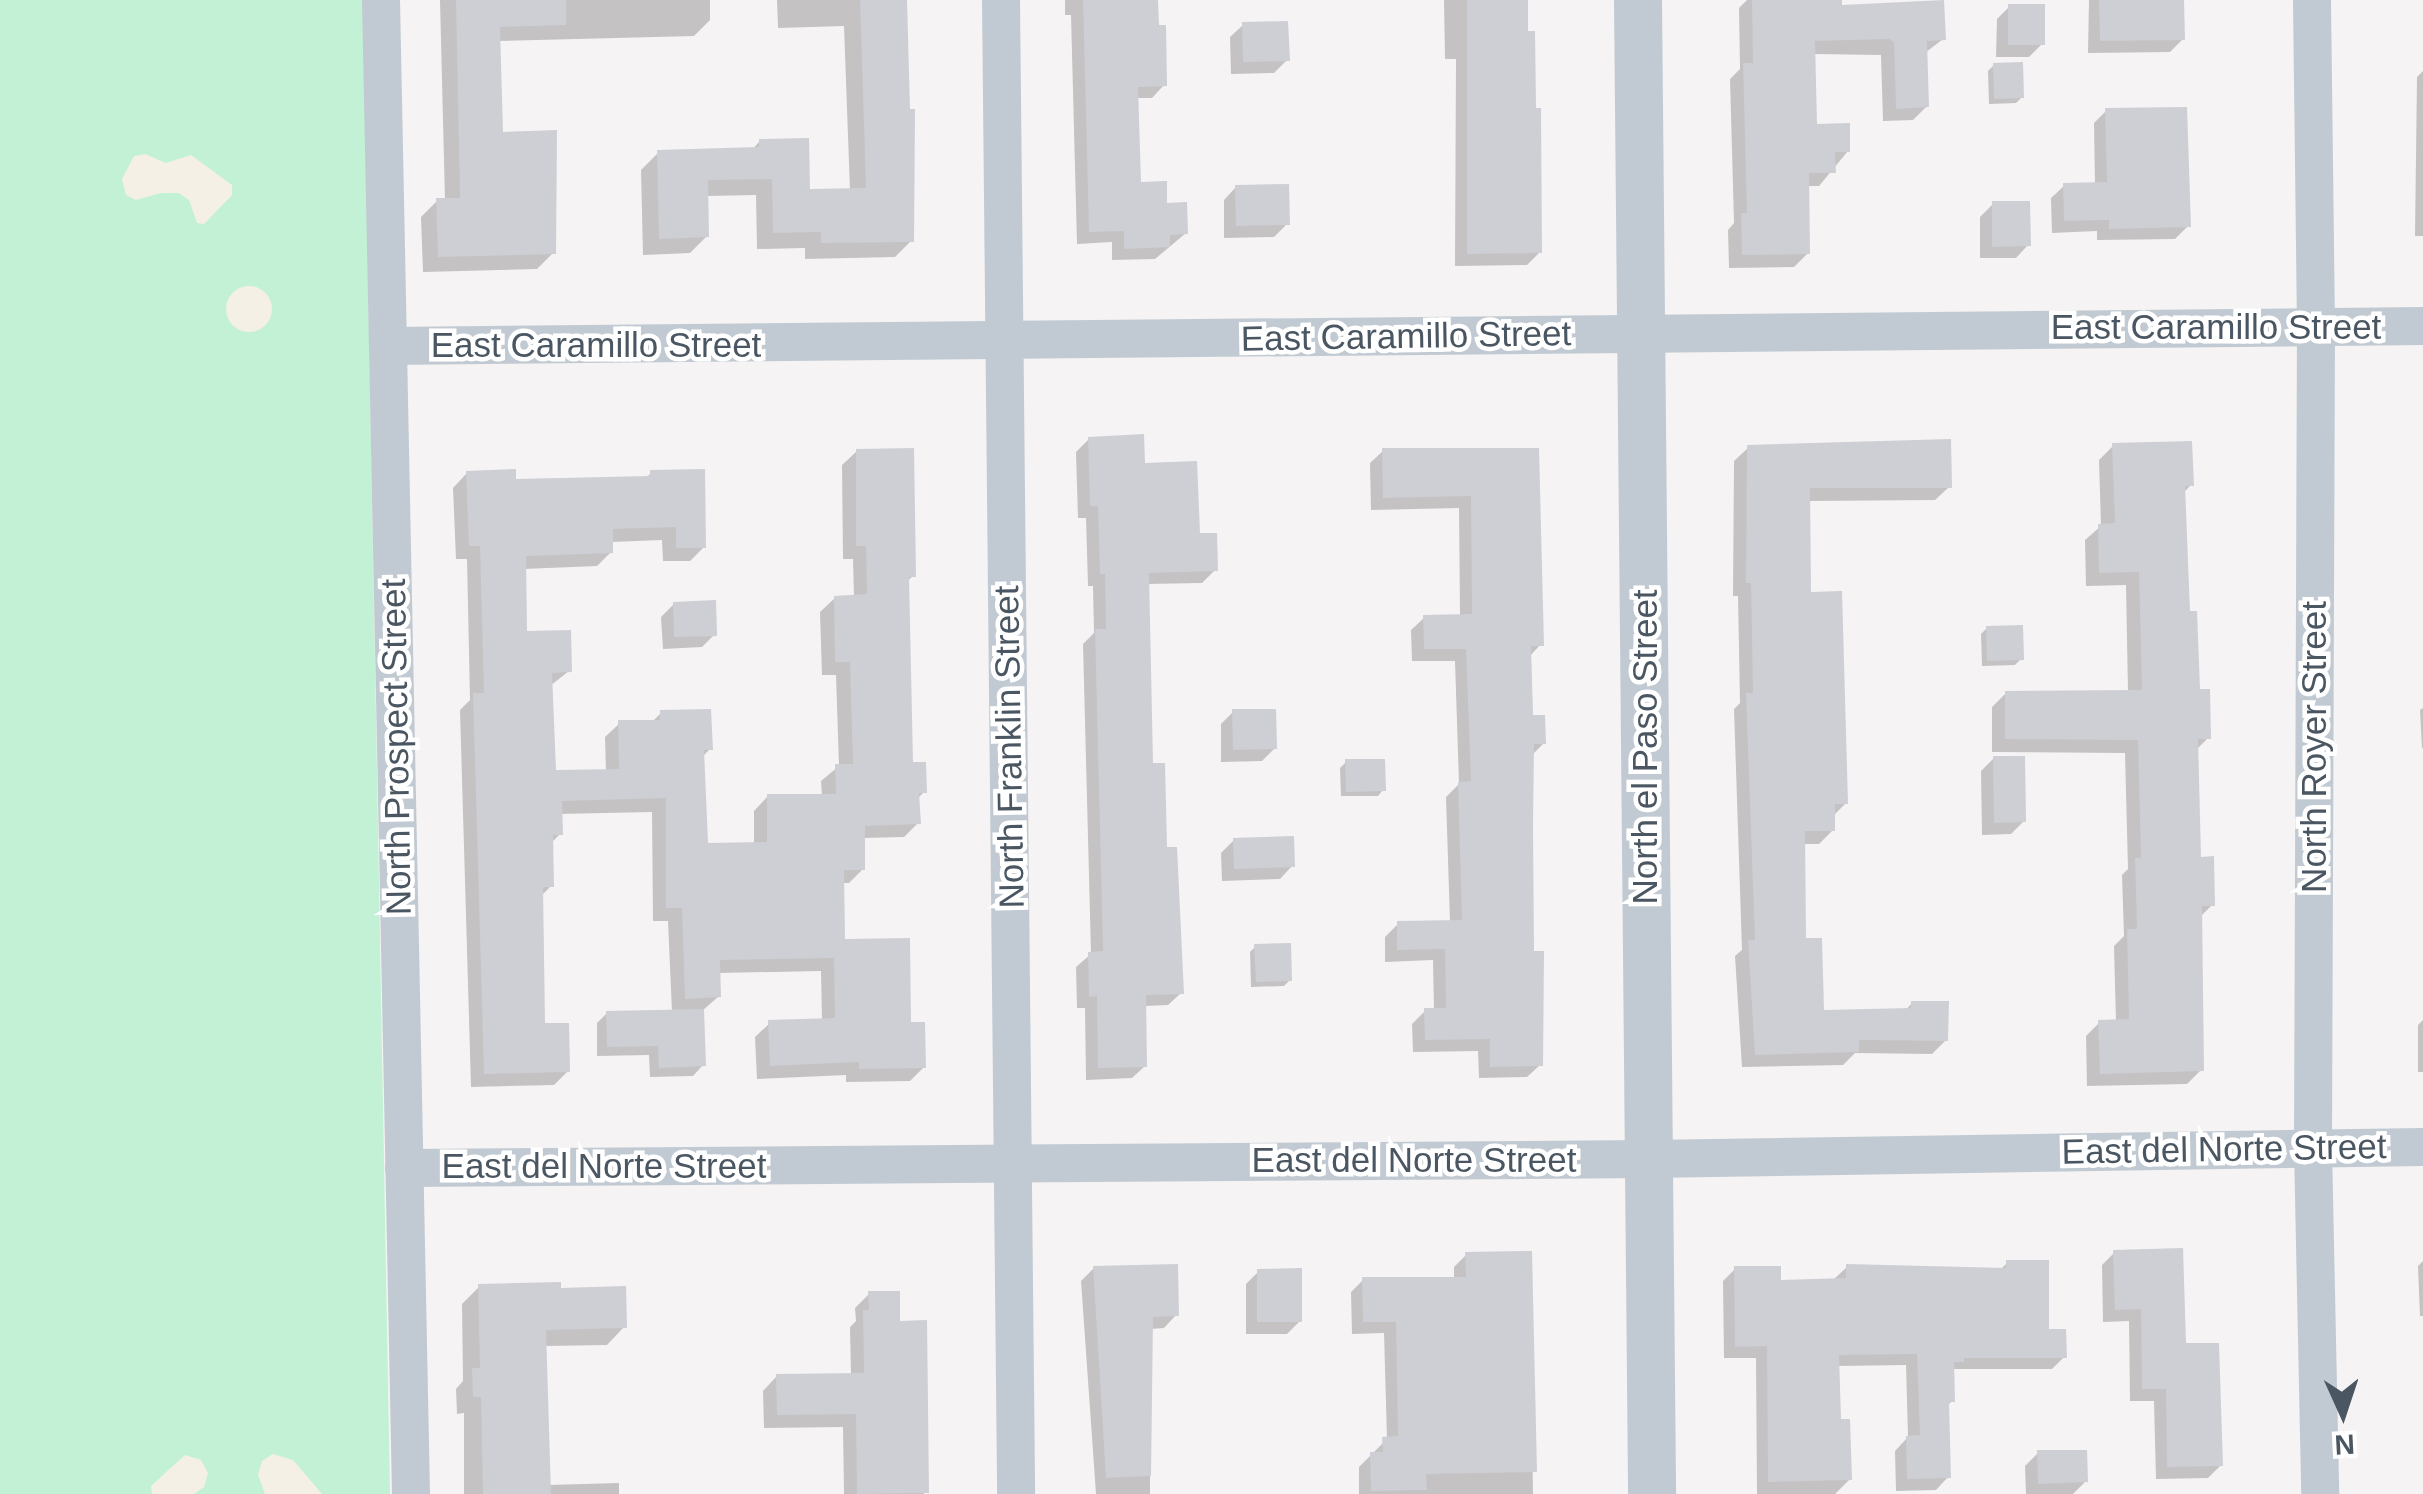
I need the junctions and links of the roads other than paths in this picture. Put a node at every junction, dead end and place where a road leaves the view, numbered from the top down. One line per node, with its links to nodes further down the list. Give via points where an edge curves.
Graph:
1 (381, 0): 9 (street, North Prospect Street)
2 (1001, 0): 8 (street, North Franklin Street)
3 (1638, 0): 7 (street, North el Paso Street)
4 (2312, 0): 5 (street, North Royer Street)
5 (2316, 326): 6 (street, East Caramillo Street); 7 (street, East Caramillo Street); 11 (street, North Royer Street)
6 (2423, 326)
7 (1643, 333): 8 (street, East Caramillo Street); 12 (street, North el Paso Street)
8 (1005, 342): 9 (street, East Caramillo Street); 13 (street, North Franklin Street)
9 (389, 346): 14 (street, North Prospect Street)
10 (2423, 1147): 11 (street, East del Norte Street)
11 (2312, 1148): 12 (street, East del Norte Street); 18 (street, North Royer Street)
12 (1647, 1159): 13 (street, East del Norte Street); 17 (street, North el Paso Street)
13 (1014, 1164): 14 (street, East del Norte Street); 16 (street, North Franklin Street)
14 (404, 1168): 15 (street, North Prospect Street)
15 (411, 1494)
16 (1016, 1494)
17 (1652, 1494)
18 (2320, 1494)

